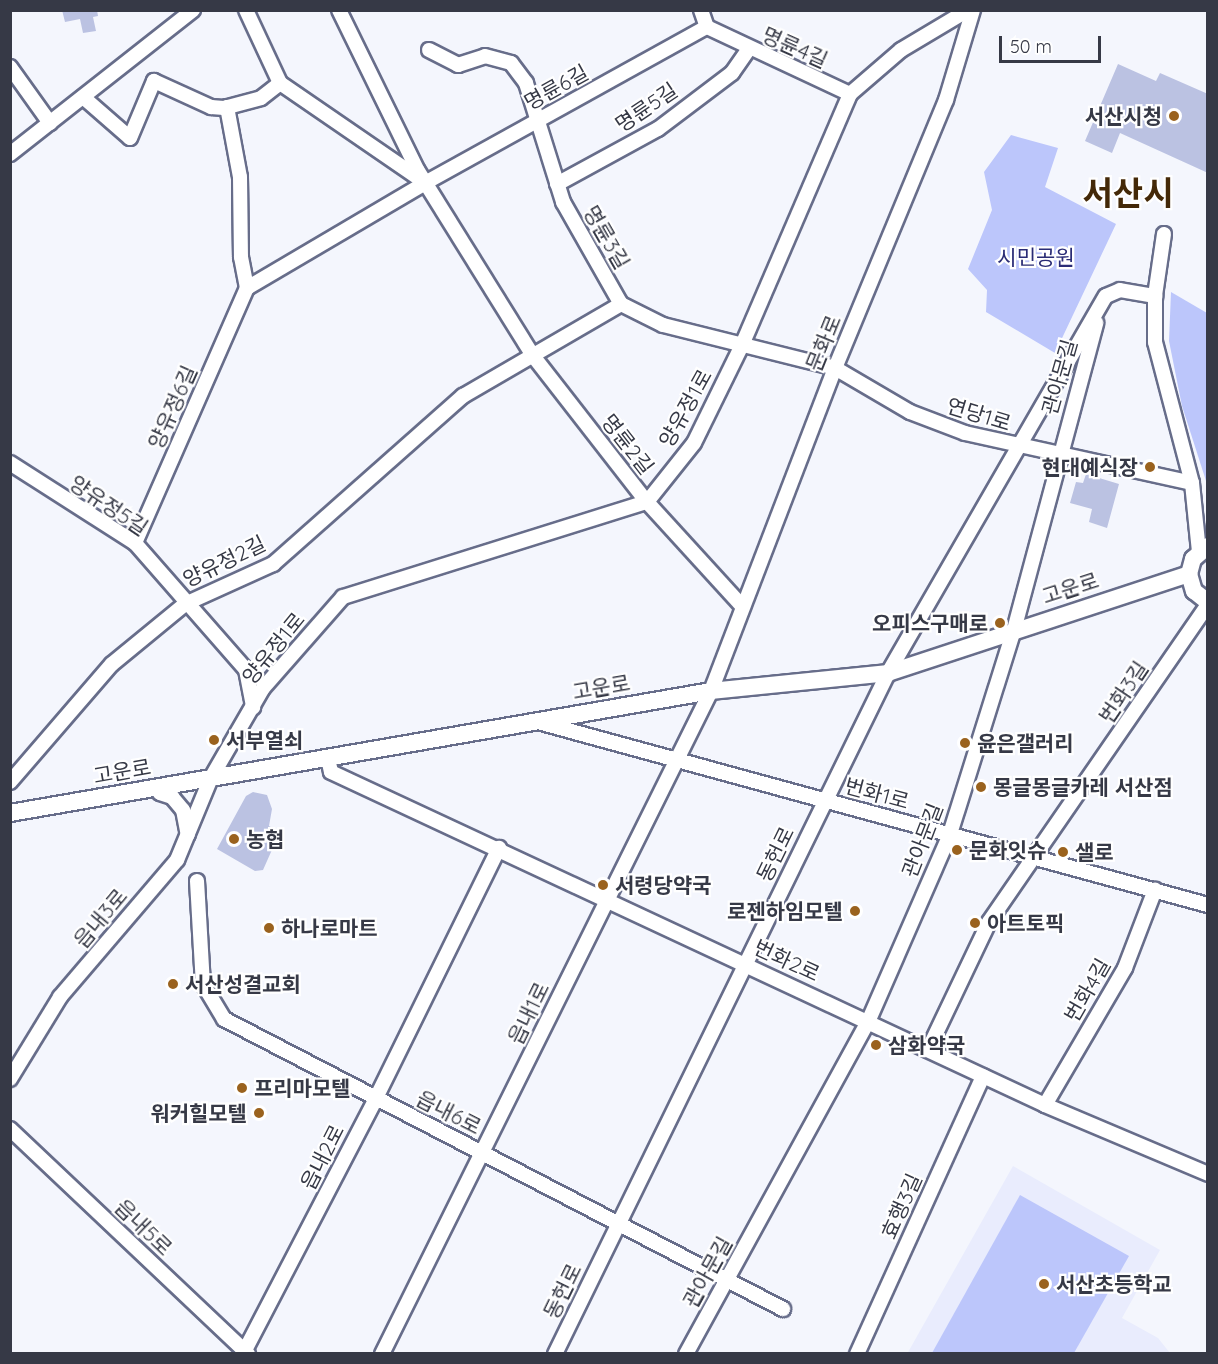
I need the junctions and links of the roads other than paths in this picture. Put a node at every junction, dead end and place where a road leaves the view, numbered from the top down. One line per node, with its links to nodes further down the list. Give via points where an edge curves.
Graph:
1 (193, 10): 13 (street)
2 (246, 10): 11 (street)
3 (339, 10): 18 (street, 명륜2길)
4 (701, 10): 7 (street)
5 (968, 10): 12 (street, 양유정1로, via 901,50)
6 (973, 10): 27 (street, 문화로, via 946,100)
7 (707, 27): 9 (street, 명륜4길); 15 (street, 명륜6길)
8 (429, 50): 15 (street, 명륜3길, via 458,65 485,56 511,63 526,83)
9 (748, 50): 12 (street, 명륜4길); 19 (street, 명륜5길, via 732,73 658,129)
10 (10, 67): 16 (street)
11 (280, 83): 14 (street, via 261,98); 18 (street, 명륜2길)
12 (850, 94): 25 (street, 양유정1로)
13 (83, 97): 14 (street, via 130,138 154,81 211,107); 16 (street)
14 (227, 107): 21 (street, via 240,177 241,257)
15 (537, 121): 18 (street, 명륜6길); 19 (street, 명륜3길)
16 (50, 123): 17 (street)
17 (10, 154)
18 (425, 183): 21 (street); 26 (street, 명륜2길)
19 (557, 184): 23 (street, 명륜3길, via 563,202)
20 (1164, 234): 22 (street)
21 (247, 288): 33 (street, 양유정6길)
22 (1155, 296): 24 (street, via 1116,290); 31 (street, via 1158,354)
23 (621, 304): 25 (street, via 663,325); 26 (street)
24 (1101, 304): 28 (street, 관아문길); 29 (street, 관아문길)
25 (742, 345): 27 (street); 32 (street, 양유정1로, via 694,443)
26 (534, 357): 32 (street, 명륜2길); 36 (street, 양유정2길, via 463,396 273,564)
27 (835, 368): 28 (street, 연당1로, via 919,416); 38 (street, 문화로)
28 (1019, 448): 29 (street, 연당1로); 40 (street, 동헌로)
29 (1059, 455): 31 (street, 연당1로); 39 (street, 관아문길)
30 (10, 463): 33 (street, 양유정5길)
31 (1192, 483): 34 (street)
32 (647, 502): 38 (street, 명륜2길); 42 (street, 양유정1로, via 343,597 263,688)
33 (135, 543): 36 (street, 양유정5길)
34 (1203, 549): 35 (street)
35 (1189, 574): 37 (street, via 1194,591); 39 (street, 고운로)
36 (185, 604): 42 (street, 양유정5길, via 246,670); 47 (street, 양유정2길, via 112,664)
37 (1208, 604): 54 (street, 번화3길)
38 (743, 607): 41 (street, 문화로)
39 (1014, 630): 40 (street, 고운로); 51 (street, 관아문길)
40 (888, 673): 41 (street, 고운로); 49 (street, 동헌로)
41 (711, 691): 43 (street, 고운로); 44 (street, 읍내1로)
42 (253, 707): 46 (street, 양유정1로)
43 (536, 721): 44 (street, 번화1로); 45 (street, 고운로)
44 (676, 759): 49 (street, 번화1로); 57 (street, 읍내1로)
45 (329, 765): 46 (street, 고운로); 53 (street, 번화2로)
46 (211, 778): 48 (street, 고운로); 52 (street, 읍내3로)
47 (10, 782)
48 (159, 787): 50 (street, 고운로); 52 (street, via 160,793 171,797 183,810)
49 (824, 800): 51 (street, 번화1로); 59 (street, 동헌로)
50 (10, 813)
51 (950, 834): 54 (street, 번화1로); 60 (street, 관아문길)
52 (188, 839): 63 (street, 읍내3로, via 177,860 60,997)
53 (499, 848): 57 (street, 번화2로); 64 (street, 읍내2로)
54 (1035, 858): 56 (street, 번화1로); 61 (street, 번화3길, via 989,922)
55 (197, 881): 64 (street, 읍내6로, via 203,984 224,1019)
56 (1155, 890): 58 (street, 번화1로); 65 (street, 번화4길, via 1125,968)
57 (608, 899): 59 (street, 번화2로); 67 (street, 읍내1로)
58 (1208, 905)
59 (745, 964): 60 (street, 번화2로); 69 (street, 동헌로)
60 (868, 1022): 61 (street, 번화2로); 70 (street, 관아문길)
61 (928, 1050): 62 (street, 번화2로)
62 (983, 1076): 65 (street, 번화2로); 76 (street, 효행3길)
63 (10, 1079)
64 (376, 1098): 67 (street, 읍내6로); 72 (street, 읍내2로)
65 (1045, 1105): 68 (street, 번화2로)
66 (10, 1129): 72 (street, 읍내5로)
67 (482, 1153): 69 (street, 읍내6로); 73 (street, 읍내1로)
68 (1208, 1174)
69 (618, 1224): 70 (street, 읍내6로); 74 (street, 동헌로)
70 (726, 1280): 71 (street, 읍내6로); 75 (street, 관아문길)
71 (783, 1309)
72 (245, 1353)
73 (382, 1353)
74 (555, 1353)
75 (686, 1353)
76 (856, 1353)

